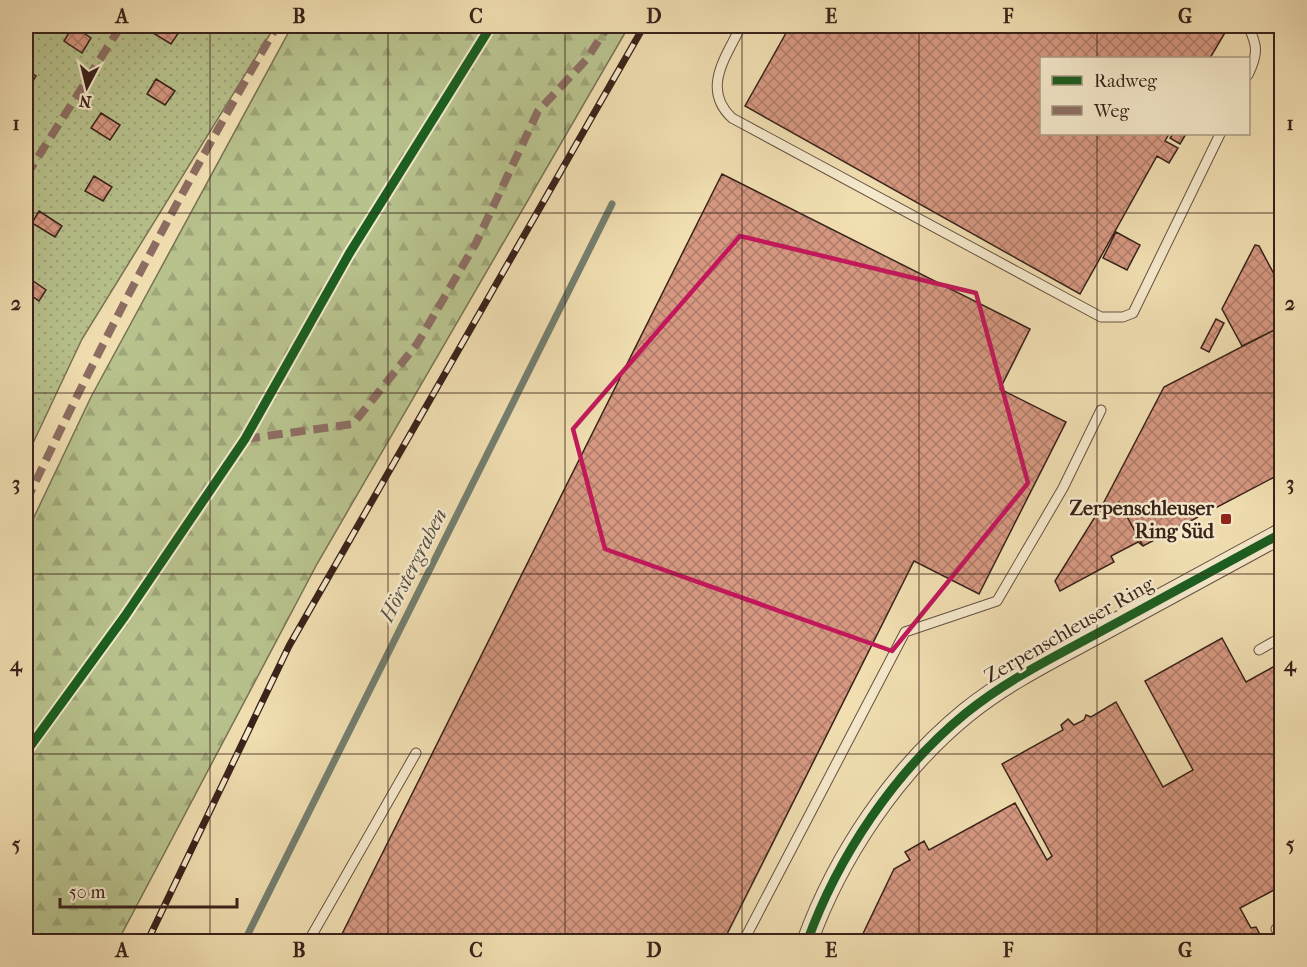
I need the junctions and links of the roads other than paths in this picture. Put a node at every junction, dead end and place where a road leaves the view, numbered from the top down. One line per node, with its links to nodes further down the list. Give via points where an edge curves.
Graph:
1 (741, 26): 4 (lane, via 722,65 716,88 722,109 732,118 1101,316 1123,317 1133,313)
2 (1248, 26): 3 (lane, via 1258,53)
3 (1250, 71)
4 (1220, 135)
5 (1101, 410): 13 (lane, via 1062,488 996,601 905,632)
6 (1281, 533): 14 (street, Zerpenschleuser Ring, via 1014,678 966,714 931,747 865,826 834,876)
7 (1281, 637): 8 (lane)
8 (1259, 650)
9 (416, 753): 12 (lane)
10 (1276, 929): 11 (lane)
11 (1281, 938)
12 (308, 942)
13 (743, 942)
14 (807, 942)

